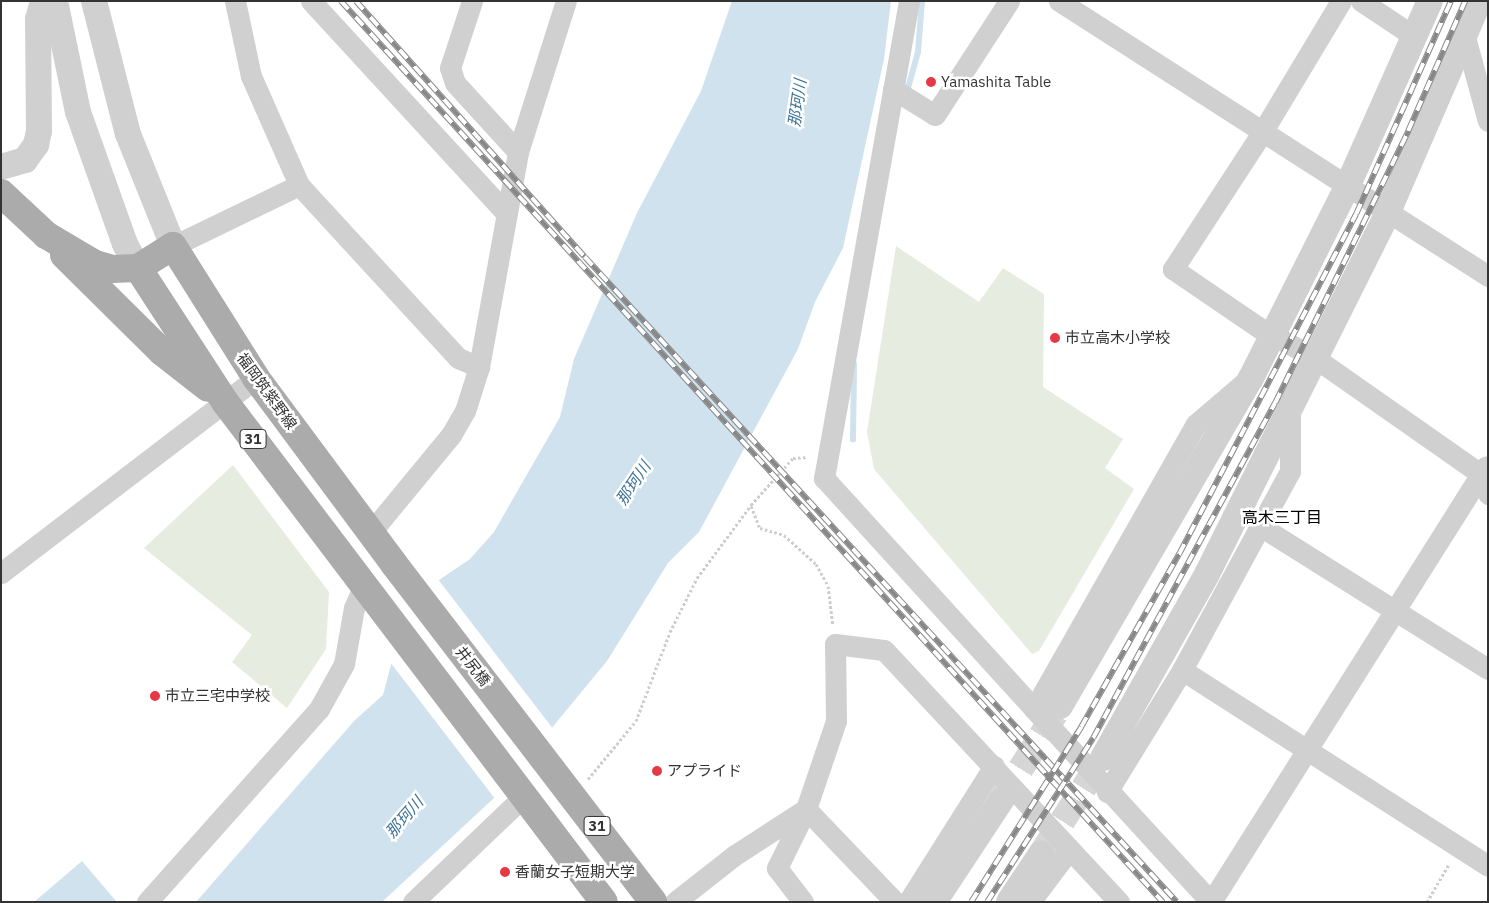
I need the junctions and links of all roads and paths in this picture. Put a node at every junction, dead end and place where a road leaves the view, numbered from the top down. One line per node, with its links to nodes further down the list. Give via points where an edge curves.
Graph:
1 (43, 1): 21 (street, via 38,19 37,138 25,160)
2 (55, 1): 29 (street, via 78,112 125,244)
3 (94, 1): 28 (street, via 128,134)
4 (235, 1): 22 (street, via 252,76)
5 (311, 1): 25 (street)
6 (472, 1): 20 (street, via 450,68 455,83)
7 (566, 1): 20 (street)
8 (909, 1): 17 (street)
9 (1009, 1): 17 (street, via 935,115)
10 (1059, 1): 19 (street)
11 (1341, 1): 19 (street)
12 (1361, 1): 15 (street)
13 (1430, 1): 15 (street)
14 (1479, 1): 16 (street)
15 (1415, 37): 23 (street)
16 (1465, 37): 18 (street); 26 (street)
17 (893, 89): 38 (street)
18 (1488, 120)
19 (1263, 131): 23 (street); 31 (street, via 1173,270)
20 (518, 152): 25 (street)
21 (1, 167)
22 (299, 185): 28 (street); 33 (street, via 458,358)
23 (1348, 185): 26 (street); 31 (street)
24 (1, 193): 27 (main road)
25 (507, 214): 33 (street)
26 (1387, 214): 30 (street); 32 (street)
27 (46, 235): 29 (main road, via 95,264); 36 (main road, via 91,285 162,352)
28 (173, 246): 29 (main road); 34 (main road, 福岡筑紫野線 / 31)
29 (138, 268): 36 (main road, 31)
30 (1488, 276)
31 (1273, 335): 32 (street); 35 (street)
32 (1315, 358): 37 (street); 39 (street)
33 (479, 367): 42 (street, via 465,411 451,435)
34 (256, 378): 36 (street); 42 (main road, 福岡筑紫野線 / 31)
35 (1251, 378): 50 (street); 51 (street, via 1196,424)
36 (225, 402): 44 (street); 45 (main road, 31)
37 (1290, 407): 41 (street, via 1290,471); 53 (street, via 1207,574)
38 (828, 455): 40 (path, via 793,458); 51 (street, via 824,478)
39 (1486, 477): 46 (street)
40 (751, 505): 47 (path, via 760,528 784,535 816,564 828,586); 55 (path, via 697,578 670,632 636,721)
41 (1260, 526): 46 (street); 49 (street)
42 (371, 532): 43 (main road, 福岡筑紫野線 / 31)
43 (394, 564): 68 (main road, 井尻橋 / 31)
44 (1, 573)
45 (370, 594): 57 (main road, 31); 65 (street, via 354,608 344,664 318,709)
46 (1393, 610): 48 (street); 52 (street)
47 (835, 644): 54 (street, via 884,650); 59 (street, via 836,721)
48 (1488, 669)
49 (1182, 670): 52 (street); 56 (street)
50 (1060, 706)
51 (1034, 709): 56 (street)
52 (1308, 748): 60 (street); 64 (street)
53 (1103, 758)
54 (994, 766): 61 (street); 72 (street)
55 (588, 779)
56 (1107, 792): 64 (street)
57 (522, 794): 66 (street); 67 (main road, 31)
58 (1000, 802): 73 (street)
59 (806, 809): 69 (street, via 735,856); 70 (street, via 778,868); 71 (street)
60 (1459, 848): 63 (street); 77 (path)
61 (1068, 850): 75 (street); 76 (street)
62 (1041, 854): 74 (street)
63 (1488, 866)
64 (1210, 901)
65 (147, 902)
66 (413, 902)
67 (604, 902)
68 (653, 902)
69 (675, 902)
70 (802, 902)
71 (896, 902)
72 (908, 902)
73 (934, 902)
74 (1008, 902)
75 (1030, 902)
76 (1119, 902)
77 (1427, 902)

